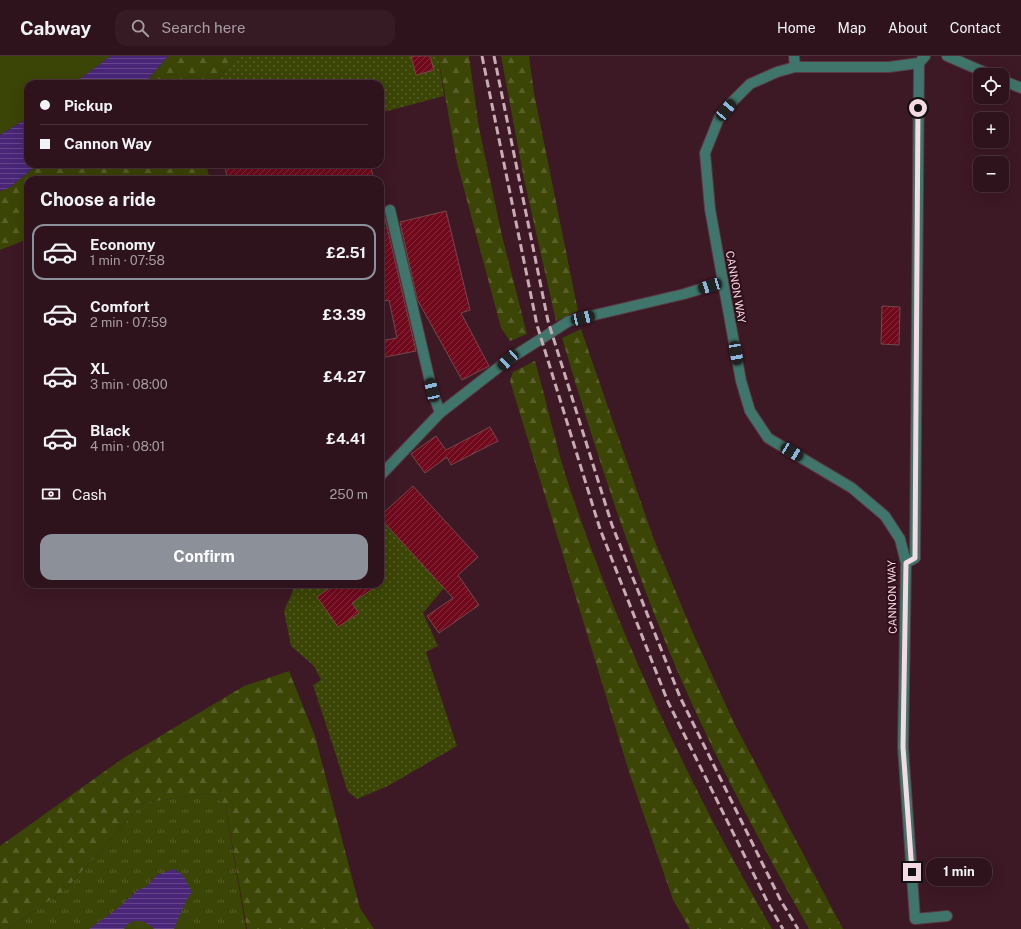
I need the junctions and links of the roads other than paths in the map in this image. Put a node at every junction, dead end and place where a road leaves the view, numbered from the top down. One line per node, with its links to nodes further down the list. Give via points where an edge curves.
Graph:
1 (794, 56): 4 (street)
2 (947, 56): 5 (street)
3 (922, 60): 4 (street, CANNON WAY, via 889,67); 12 (street, via 915,558)
4 (796, 67): 9 (street, CANNON WAY, via 750,84 719,118 706,153 710,209)
5 (975, 68)
6 (1009, 83): 7 (street)
7 (1021, 88)
8 (390, 210): 10 (street, via 432,390)
9 (723, 282): 10 (street, via 684,294 569,321 508,360); 12 (street, CANNON WAY, via 741,381 750,411 768,438 852,488 885,516 900,539)
10 (440, 413): 11 (street)
11 (384, 472)
12 (906, 563): 13 (street, CANNON WAY, via 903,747 915,919)
13 (947, 916)

